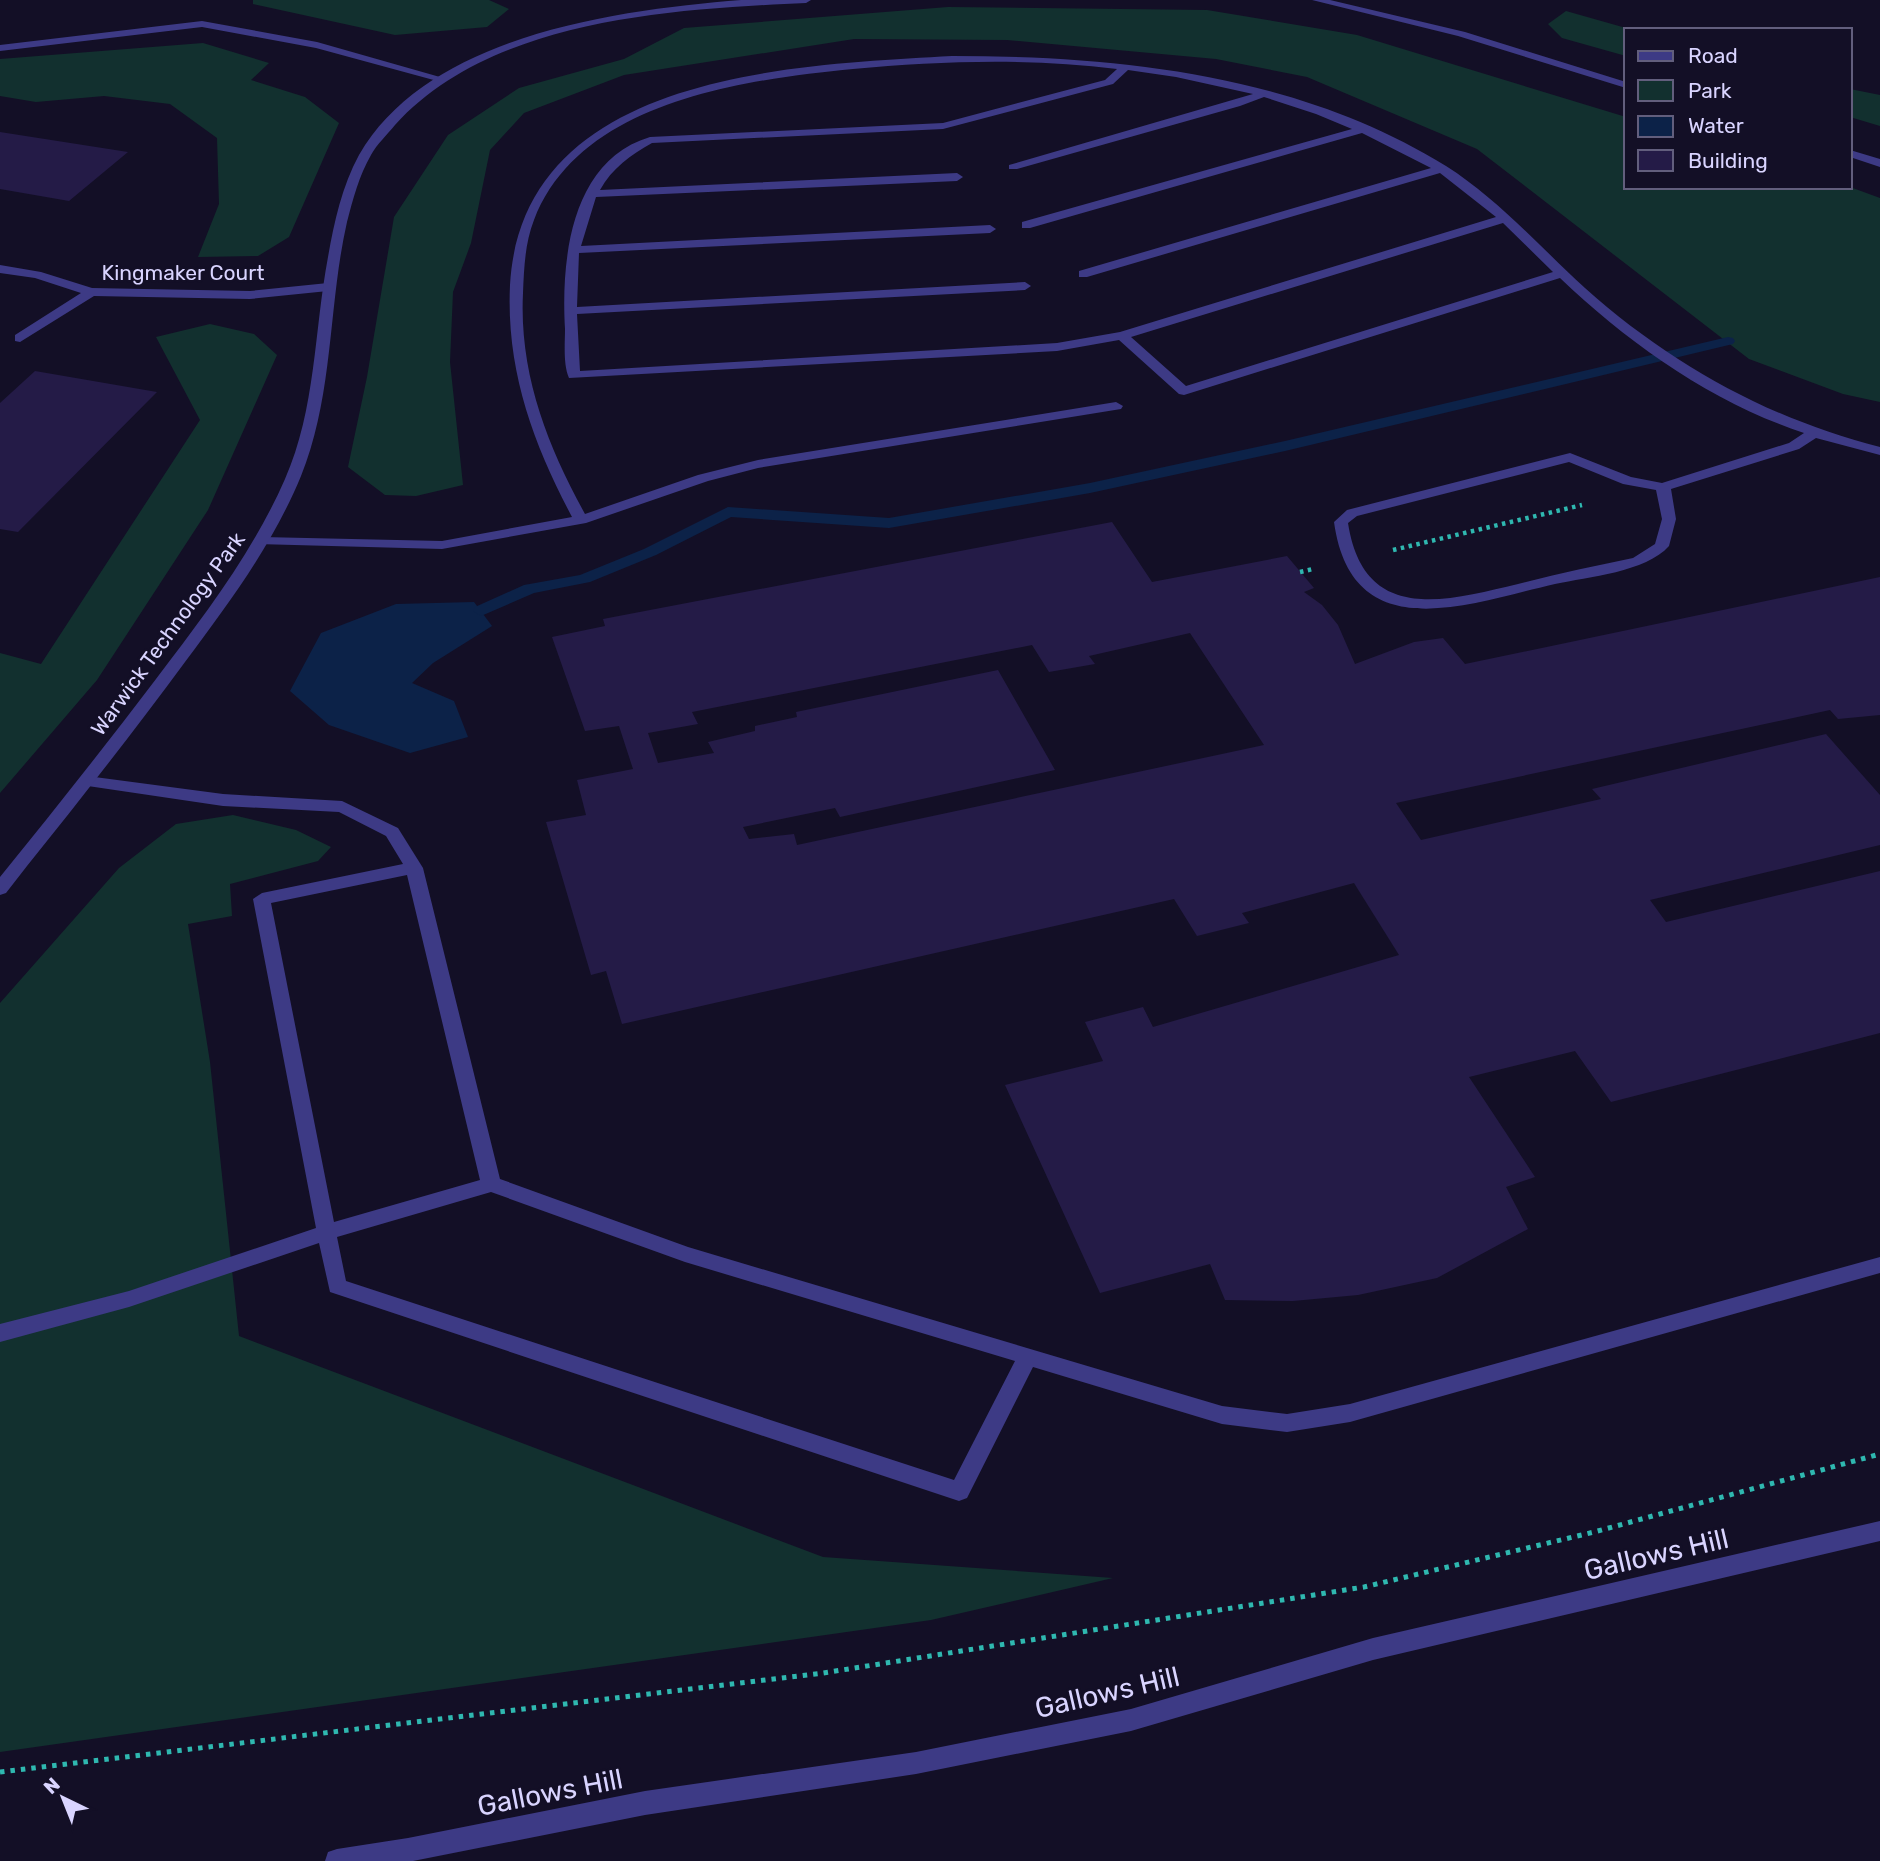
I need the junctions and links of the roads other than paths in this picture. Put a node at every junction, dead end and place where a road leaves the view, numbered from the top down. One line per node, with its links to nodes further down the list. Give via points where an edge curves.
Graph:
1 (806, 0): 5 (street, Warwick Technology Park, via 665,11 586,25 517,43)
2 (1317, 0): 6 (street, via 1461,34)
3 (0, 48): 5 (street, via 202,24 317,45)
4 (1125, 67): 7 (street); 14 (street, via 1109,82 943,126 650,140 617,161); 32 (street, via 976,58 789,73 670,101 621,121 583,145 554,174 528,217 519,244 514,306 520,377 540,436)
5 (441, 79): 23 (street, Warwick Technology Park, via 412,100 371,145 346,205)
6 (1624, 84)
7 (1264, 93): 8 (street); 11 (street)
8 (1365, 129): 12 (street); 16 (street)
9 (1852, 154): 10 (street)
10 (1880, 163)
11 (1013, 167)
12 (1442, 169): 15 (street); 21 (street)
13 (957, 177): 14 (street)
14 (591, 194): 18 (street)
15 (1504, 218): 20 (street); 26 (street)
16 (1026, 225)
17 (990, 229): 18 (street)
18 (574, 250): 25 (street)
19 (0, 269): 24 (street, Kingmaker Court)
20 (1563, 273): 26 (street, via 1184,391); 29 (street, via 1649,347 1717,390)
21 (1083, 274)
22 (1025, 286): 25 (street)
23 (328, 287): 24 (street, Kingmaker Court, via 250,295); 33 (street, Warwick Technology Park, via 317,391 295,476)
24 (91, 292): 27 (street)
25 (569, 311): 26 (street, via 574,375 1058,347)
26 (1122, 336)
27 (20, 338)
28 (1116, 406): 32 (street, via 758,464)
29 (1814, 433): 30 (street); 31 (street, via 1794,446)
30 (1880, 451)
31 (1662, 487): 31 (street, via 1669,519 1662,546 1638,561 1444,605 1401,603 1379,593 1362,575 1342,536 1341,522 1352,513 1570,457 1628,481)
32 (581, 520): 33 (street, via 442,545)
33 (262, 541): 34 (street, Warwick Technology Park, via 216,611)
34 (87, 781): 35 (street, via 223,800 342,807 392,832); 36 (street, Warwick Technology Park)
35 (414, 868): 37 (street); 38 (street, via 262,899)
36 (0, 889)
37 (491, 1184): 38 (street); 41 (street, via 685,1254)
38 (328, 1232): 40 (street, via 129,1299); 41 (street, via 337,1286 959,1491)
39 (1880, 1265): 41 (street, via 1350,1413 1287,1423 1222,1415)
40 (0, 1333)
41 (1027, 1358)
42 (1880, 1531): 43 (street, Gallows Hill, via 1373,1648 1131,1720 916,1763 645,1803)
43 (409, 1856): 44 (street, Gallows Hill)
44 (337, 1861)

